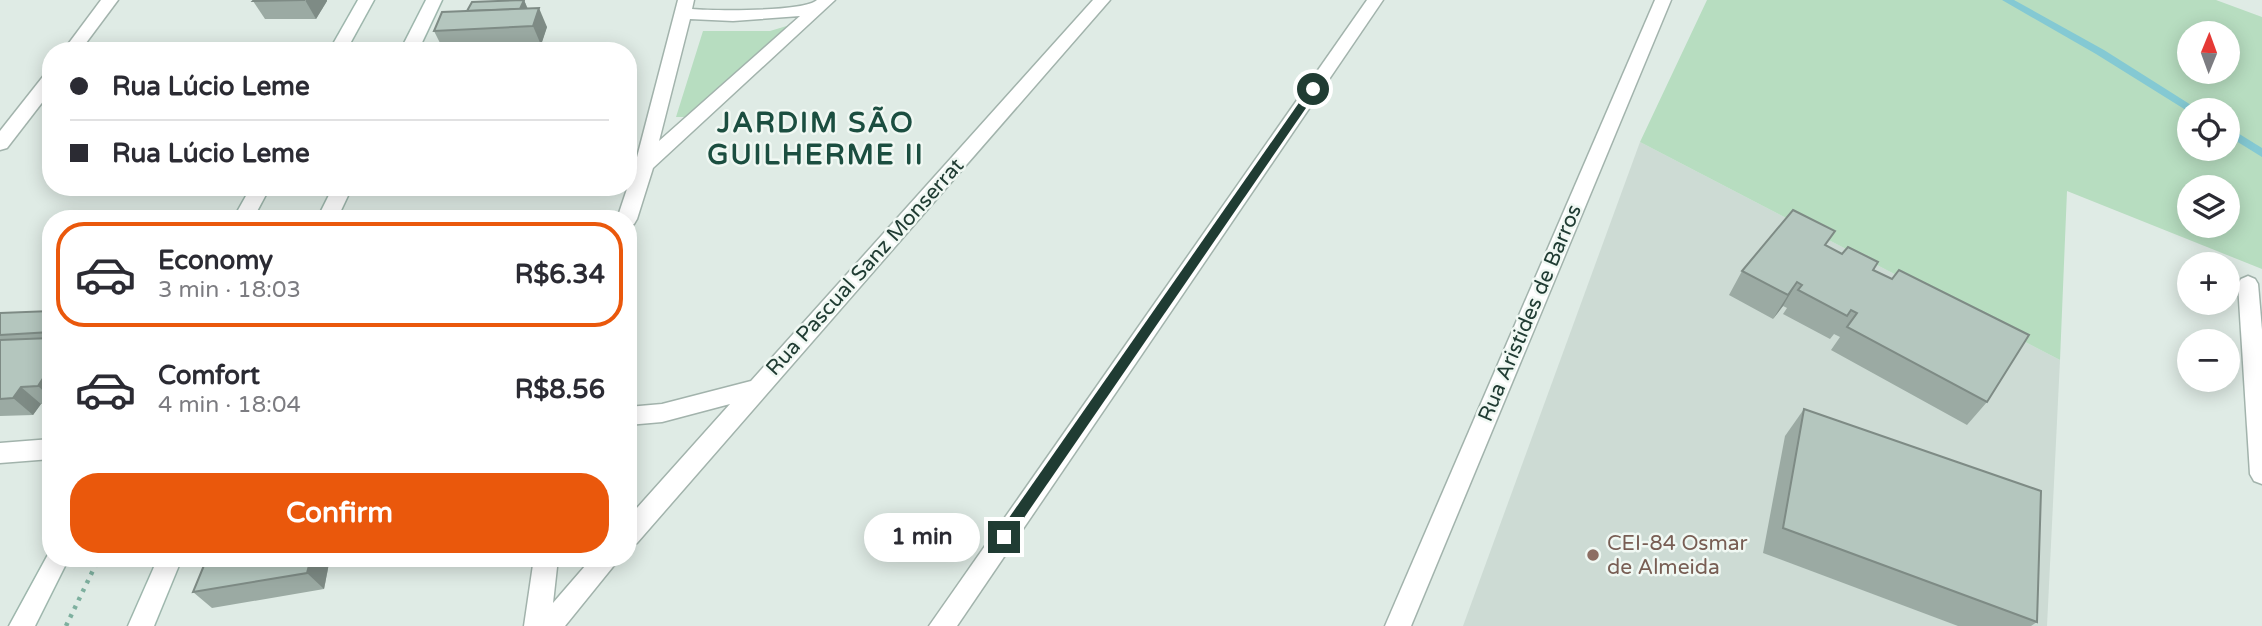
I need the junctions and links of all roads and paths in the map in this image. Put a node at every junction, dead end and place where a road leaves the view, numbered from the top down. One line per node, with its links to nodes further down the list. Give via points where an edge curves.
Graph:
1 (110, 0): 9 (street)
2 (366, 0): 10 (street)
3 (434, 0): 11 (street)
4 (1102, 0): 17 (street, Rua Pascual Sanz Monserrat)
5 (1375, 0): 33 (street)
6 (1663, 0): 34 (street, Rua Aristides de Barros)
7 (822, 4): 8 (street, via 737,16); 14 (street)
8 (684, 6): 14 (street)
9 (78, 42)
10 (342, 42)
11 (413, 42)
12 (42, 90): 13 (street)
13 (0, 144)
14 (644, 165): 15 (street)
15 (637, 187)
16 (2248, 284): 21 (street)
17 (757, 388): 18 (street); 22 (street, Rua Pascual Sanz Monserrat)
18 (637, 415)
19 (42, 450): 20 (street)
20 (0, 453)
21 (2262, 474)
22 (637, 525)
23 (52, 567): 28 (street)
24 (95, 567): 29 (path)
25 (166, 567): 30 (street)
26 (545, 567): 31 (street)
27 (600, 567): 32 (street)
28 (22, 626)
29 (66, 626)
30 (141, 626)
31 (537, 626)
32 (549, 626)
33 (942, 626)
34 (1398, 626)

